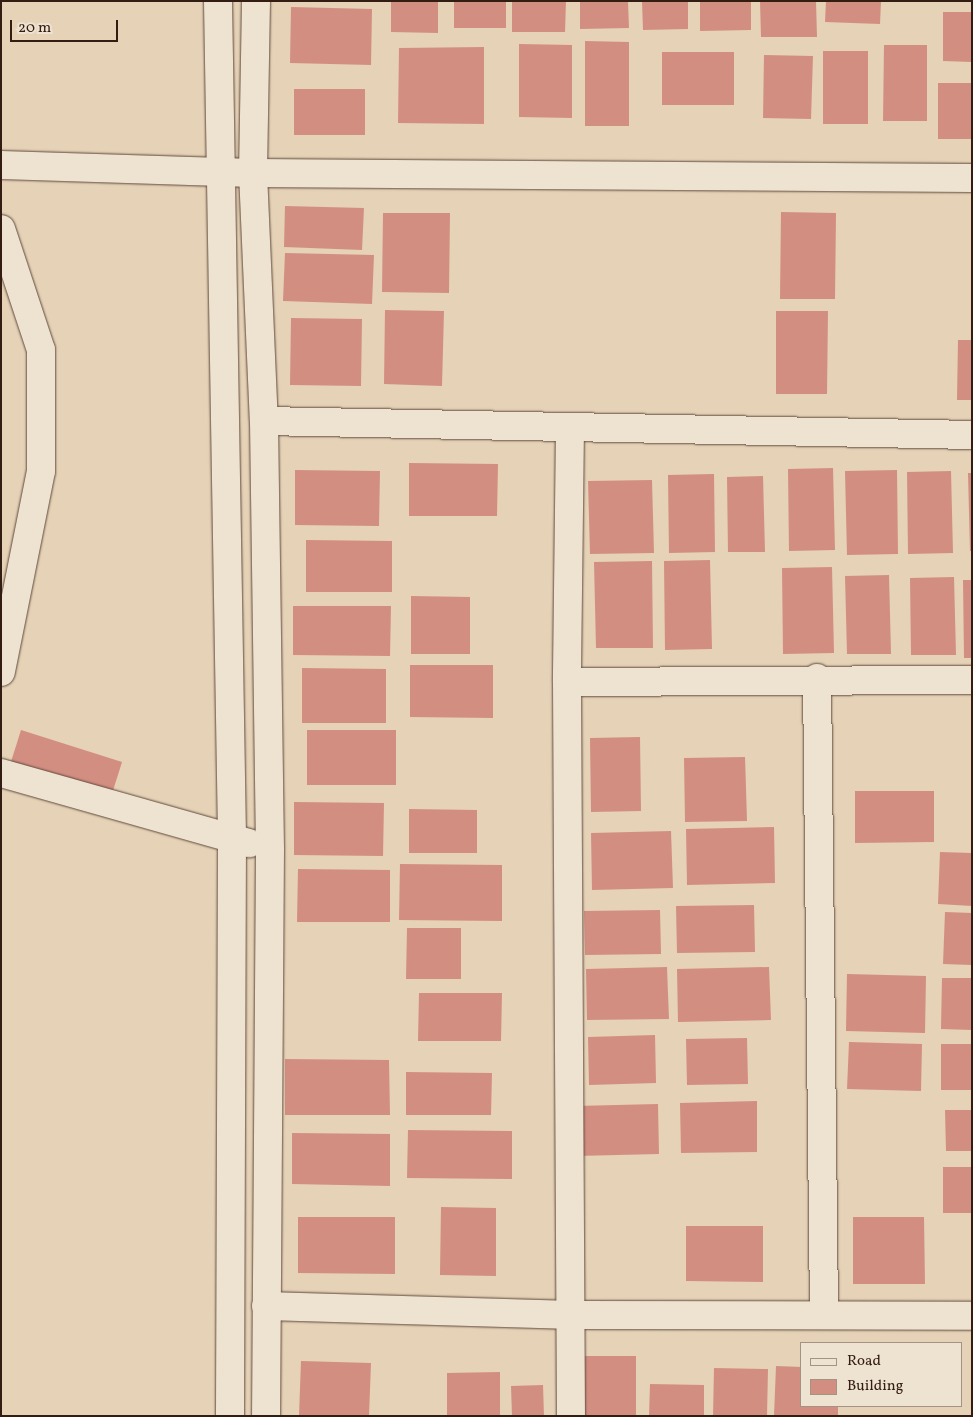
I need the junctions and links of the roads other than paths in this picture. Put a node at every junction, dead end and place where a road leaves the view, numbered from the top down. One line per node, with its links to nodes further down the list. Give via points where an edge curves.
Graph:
1 (218, 1): 4 (street)
2 (256, 1): 5 (street)
3 (1, 165): 4 (street)
4 (219, 172): 5 (street); 16 (street)
5 (253, 173): 6 (street); 8 (street)
6 (972, 178)
7 (1, 229): 11 (street, via 42,350 40,471)
8 (264, 421): 9 (street); 17 (street)
9 (570, 428): 10 (street); 14 (street)
10 (972, 435)
11 (1, 672)
12 (816, 678): 13 (street); 14 (street); 20 (street)
13 (972, 680)
14 (566, 682): 19 (street)
15 (1, 773): 16 (street)
16 (232, 839): 17 (street); 22 (street, via 228,1122)
17 (270, 849): 18 (street)
18 (266, 1306): 19 (street); 23 (street)
19 (573, 1315): 20 (street); 24 (street)
20 (824, 1315): 21 (street)
21 (972, 1316)
22 (230, 1416)
23 (266, 1416)
24 (571, 1416)

